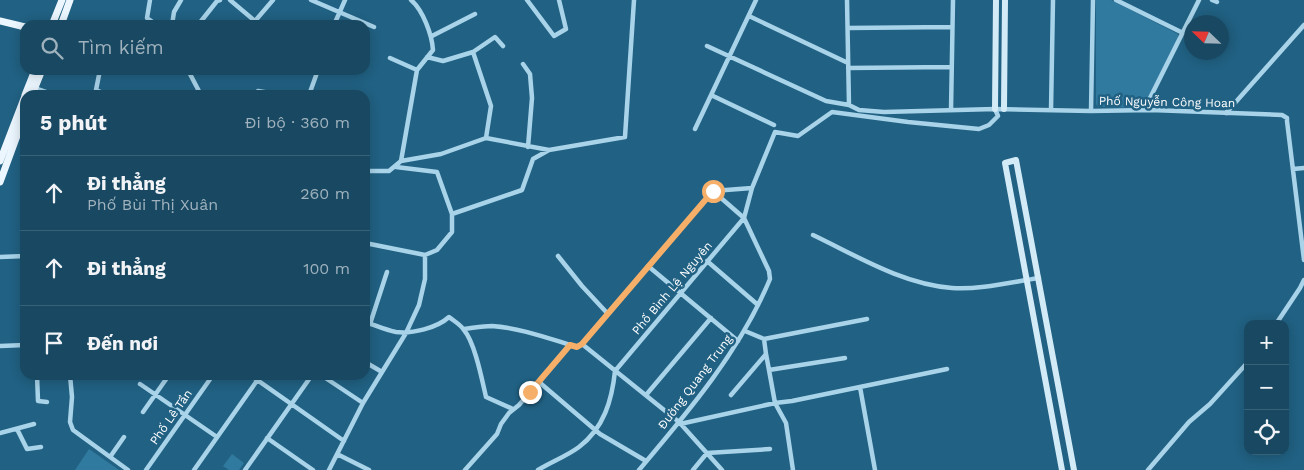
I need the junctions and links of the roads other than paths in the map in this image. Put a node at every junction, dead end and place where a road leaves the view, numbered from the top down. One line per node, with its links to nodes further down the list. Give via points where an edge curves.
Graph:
1 (62, 0): 26 (main road)
2 (70, 0): 27 (main road)
3 (150, 0): 28 (street, via 147,18)
4 (181, 0): 29 (street)
5 (220, 0): 30 (street)
6 (230, 0): 31 (street)
7 (273, 0): 32 (street)
8 (311, 0): 23 (street)
9 (345, 0): 23 (street)
10 (412, 0): 43 (street)
11 (527, 0): 12 (street, via 554,36 566,29)
12 (559, 0)
13 (634, 0): 81 (street, via 625,136)
14 (756, 0): 25 (street)
15 (847, 0): 41 (street)
16 (953, 0): 39 (street)
17 (996, 0): 67 (street)
18 (1005, 0): 68 (street)
19 (1053, 0): 70 (street)
20 (1094, 0): 72 (street)
21 (1116, 0): 42 (street)
22 (1199, 0): 42 (street)
23 (339, 12): 33 (street); 34 (street)
24 (476, 14): 43 (street)
25 (749, 16): 47 (street); 51 (street)
26 (54, 20)
27 (63, 20)
28 (150, 20)
29 (173, 20)
30 (202, 20)
31 (254, 20)
32 (256, 20)
33 (336, 20)
34 (358, 20)
35 (0, 21): 38 (main road)
36 (370, 25): 40 (street)
37 (1304, 25): 73 (street)
38 (20, 26)
39 (952, 26): 41 (street); 52 (street)
40 (374, 27)
41 (848, 28): 51 (street)
42 (1183, 33): 71 (street)
43 (432, 36): 48 (street, via 433,50)
44 (503, 46): 46 (street, via 495,37)
45 (707, 46): 47 (street, Phố Nguyễn Công Hoan)
46 (473, 52): 48 (street, via 443,61); 78 (street, via 491,106)
47 (730, 56): 64 (street); 65 (street, Phố Nguyễn Công Hoan, via 826,101)
48 (427, 57): 53 (street)
49 (390, 58): 53 (street)
50 (523, 64): 79 (street, via 530,74 532,98)
51 (848, 65): 52 (street); 65 (street)
52 (952, 67): 69 (street)
53 (417, 70): 84 (street)
54 (33, 75): 59 (main road)
55 (40, 75): 60 (main road)
56 (99, 75): 61 (street)
57 (190, 75): 62 (street)
58 (317, 75): 63 (street)
59 (27, 90)
60 (34, 90)
61 (96, 90)
62 (198, 90)
63 (311, 90)
64 (711, 95): 75 (street); 77 (street)
65 (849, 106): 69 (street, Phố Nguyễn Công Hoan, via 884,112)
66 (20, 108): 83 (main road)
67 (995, 109): 68 (street, Phố Nguyễn Công Hoan); 69 (street, Phố Nguyễn Công Hoan); 74 (street)
68 (1004, 109): 70 (street, Phố Nguyễn Công Hoan); 74 (street)
69 (951, 110)
70 (1051, 110): 72 (street, Phố Nguyễn Công Hoan)
71 (1144, 110): 72 (street, Phố Nguyễn Công Hoan); 73 (street, Phố Nguyễn Công Hoan)
72 (1091, 111)
73 (1226, 112): 87 (street, Phố Nguyễn Công Hoan, via 1287,118)
74 (998, 116): 90 (street, via 989,126 979,129 832,112 798,136 775,132)
75 (774, 125)
76 (20, 128): 89 (main road)
77 (696, 129)
78 (486, 138): 79 (street); 84 (street, via 441,154)
79 (528, 147): 80 (street)
80 (538, 148): 81 (street); 82 (street)
81 (549, 150): 82 (street)
82 (533, 159): 92 (street, via 522,190)
83 (0, 160)
84 (401, 161): 85 (street)
85 (396, 167): 88 (street, via 389,171); 92 (street, via 437,172)
86 (1304, 168): 87 (street)
87 (1293, 169): 100 (street)
88 (370, 171)
89 (0, 182)
90 (752, 188): 91 (street); 93 (street)
91 (713, 191): 93 (street); 102 (street)
92 (452, 214): 96 (street, via 452,232 437,250)
93 (744, 218): 101 (street, Phố Bình Lệ Nguyên); 108 (street, Đường Quang Trung, via 769,271 770,279)
94 (814, 234): 105 (street, via 897,275 924,283 953,288)
95 (370, 244): 96 (street)
96 (424, 255): 117 (street, via 425,279 419,305)
97 (20, 256): 99 (street)
98 (558, 256): 109 (street)
99 (0, 257)
100 (1304, 260)
101 (707, 261): 107 (street, Phố Bình Lệ Nguyên); 108 (street)
102 (648, 266): 107 (street); 109 (street)
103 (387, 272): 110 (street)
104 (1039, 278): 105 (street); 105 (street, via 1016,160 1005,163); 182 (street)
105 (1027, 280): 181 (street)
106 (1304, 280): 113 (street)
107 (680, 292): 111 (street); 129 (street, Phố Bình Lệ Nguyên)
108 (758, 305): 116 (street, Đường Quang Trung)
109 (608, 314): 120 (street)
110 (370, 315)
111 (711, 318): 119 (street); 144 (street)
112 (867, 319): 118 (street)
113 (1279, 320)
114 (370, 324): 117 (street, via 394,332)
115 (464, 329): 117 (street, via 449,317 431,326); 122 (street, via 510,328); 149 (street, via 477,361 486,397)
116 (745, 331): 118 (street); 119 (street, Đường Quang Trung)
117 (406, 332): 131 (street)
118 (764, 339): 124 (street)
119 (738, 341): 152 (street, Đường Quang Trung)
120 (582, 344): 122 (street, via 577,347); 129 (street)
121 (20, 345): 123 (street)
122 (570, 345): 139 (street)
123 (0, 346)
124 (766, 354): 130 (street); 143 (street)
125 (845, 358): 130 (street)
126 (370, 365): 131 (street)
127 (1245, 365): 183 (street, via 1189,422)
128 (947, 369): 141 (street)
129 (615, 370): 144 (street); 155 (street, via 607,410)
130 (769, 370): 147 (street)
131 (382, 372): 146 (street)
132 (37, 380): 145 (street, via 38,401)
133 (70, 380): 165 (street, via 70,422 73,430)
134 (165, 380): 142 (street)
135 (210, 380): 151 (street, Phố Lê Tần)
136 (258, 380): 148 (street); 157 (street)
137 (308, 380): 148 (street)
138 (328, 380): 146 (street)
139 (539, 382): 149 (street); 155 (street)
140 (140, 384): 142 (street)
141 (860, 387): 147 (street); 180 (street)
142 (155, 394): 150 (street); 151 (street)
143 (731, 395)
144 (646, 396): 152 (street)
145 (47, 402)
146 (363, 403): 160 (street)
147 (775, 403): 152 (street); 179 (street, via 786,423)
148 (291, 404): 159 (street); 160 (street)
149 (513, 409): 174 (street, via 500,424 497,434)
150 (142, 412)
151 (185, 415): 157 (street); 168 (street, Phố Lê Tần)
152 (680, 423): 163 (street); 166 (street, Đường Quang Trung)
153 (34, 424): 154 (street)
154 (18, 429): 156 (street); 161 (street, via 27,449)
155 (596, 430): 166 (street); 175 (street, via 580,447)
156 (0, 433)
157 (217, 437): 169 (street)
158 (124, 438): 165 (street)
159 (267, 438): 170 (street); 171 (street)
160 (344, 441): 164 (street)
161 (41, 447)
162 (770, 449): 163 (street)
163 (707, 453): 177 (street); 178 (street)
164 (337, 454): 172 (street); 173 (street)
165 (110, 457): 167 (street)
166 (646, 461): 176 (street, Đường Quang Trung)
167 (128, 470)
168 (146, 470)
169 (194, 470)
170 (244, 470)
171 (313, 470)
172 (329, 470)
173 (369, 470)
174 (466, 470)
175 (538, 470)
176 (638, 470)
177 (693, 470)
178 (722, 470)
179 (793, 470)
180 (875, 470)
181 (1062, 470)
182 (1074, 470)
183 (1148, 470)

